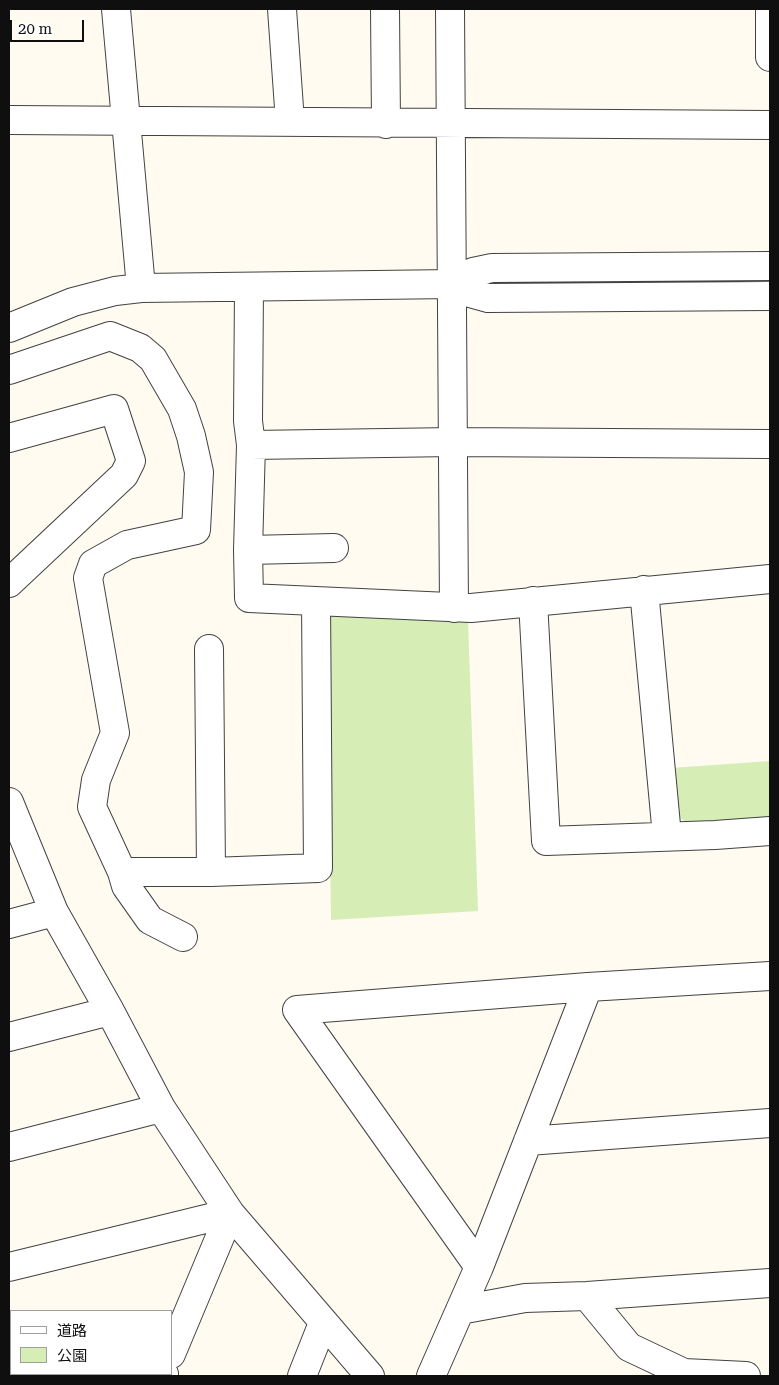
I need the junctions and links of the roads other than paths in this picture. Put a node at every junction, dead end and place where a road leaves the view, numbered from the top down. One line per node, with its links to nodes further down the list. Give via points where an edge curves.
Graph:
1 (116, 9): 8 (street)
2 (282, 9): 9 (street)
3 (385, 9): 10 (street)
4 (450, 9): 11 (street)
5 (770, 9): 6 (street)
6 (770, 57)
7 (9, 120): 8 (street)
8 (125, 120): 9 (street); 15 (street)
9 (290, 122): 10 (street)
10 (386, 124): 11 (street)
11 (451, 124): 12 (street); 14 (street)
12 (770, 125)
13 (770, 266): 14 (street, via 492,268 473,272)
14 (453, 284): 16 (street); 17 (street, via 488,298); 21 (street)
15 (141, 288): 16 (street); 18 (street, via 73,302)
16 (249, 288): 23 (street, via 248,421)
17 (770, 296)
18 (9, 328)
19 (9, 370): 36 (street, via 110,336 140,348 153,359 182,409 192,436 199,472 196,530 127,545 93,564 88,578 114,733 96,780 92,807)
20 (9, 438): 26 (street, via 114,408 131,461 124,475)
21 (454, 442): 22 (street); 23 (street); 31 (street)
22 (770, 444)
23 (251, 445): 25 (street)
24 (334, 548): 25 (street)
25 (248, 550): 29 (street, via 249,598)
26 (9, 583)
27 (770, 587): 28 (street)
28 (644, 590): 30 (street); 35 (street)
29 (316, 601): 31 (street); 37 (street, via 318,868)
30 (533, 602): 31 (street); 35 (street, via 546,841)
31 (454, 608)
32 (209, 648): 37 (street)
33 (9, 802): 38 (street)
34 (770, 831): 35 (street)
35 (667, 836)
36 (122, 872): 37 (street); 40 (street, via 126,886 150,920)
37 (211, 872)
38 (54, 912): 39 (street); 43 (street)
39 (9, 924)
40 (183, 937)
41 (770, 976): 42 (street)
42 (588, 987): 47 (street); 50 (street, via 297,1010)
43 (110, 1011): 44 (street); 45 (street)
44 (9, 1036)
45 (161, 1108): 48 (street); 49 (street)
46 (770, 1123): 47 (street)
47 (528, 1141): 50 (street)
48 (9, 1147)
49 (230, 1213): 51 (street); 55 (street); 56 (street)
50 (479, 1267): 54 (street)
51 (9, 1268)
52 (770, 1283): 53 (street)
53 (587, 1296): 54 (street, via 525,1298); 60 (street, via 629,1347 684,1373)
54 (460, 1310): 59 (street)
55 (323, 1323): 57 (street); 58 (street)
56 (172, 1352)
57 (302, 1376)
58 (370, 1376)
59 (431, 1376)
60 (746, 1376)

